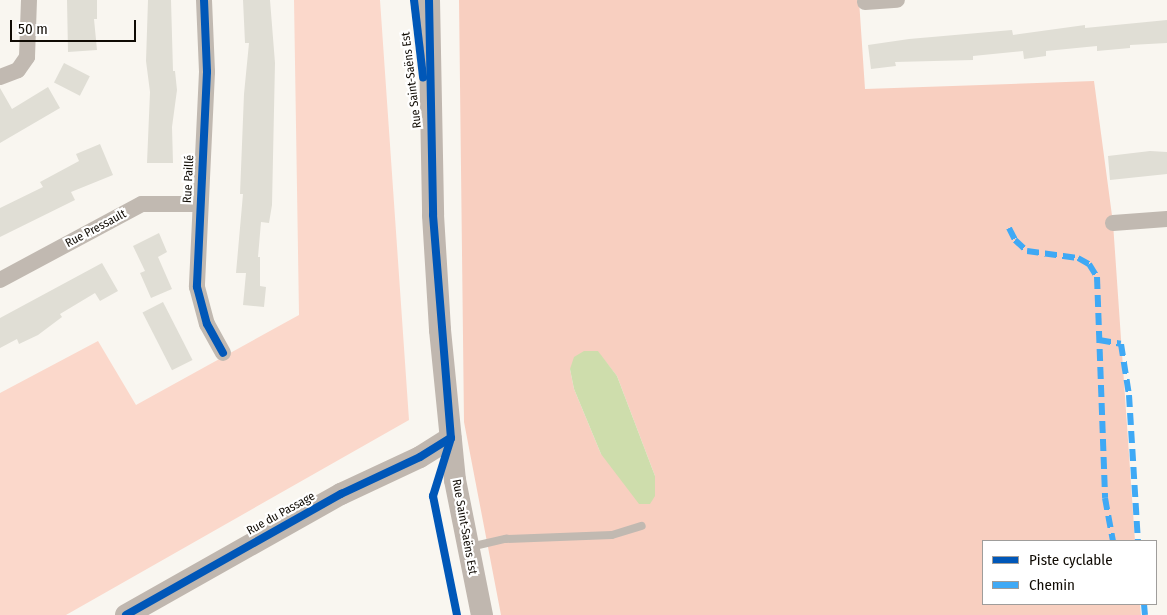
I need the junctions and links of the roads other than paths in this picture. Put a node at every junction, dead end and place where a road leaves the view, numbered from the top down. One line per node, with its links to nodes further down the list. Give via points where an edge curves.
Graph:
1 (29, 0): 7 (street, via 27,58 18,70)
2 (204, 0): 9 (street, Rue Paillé, via 207,72)
3 (414, 0): 8 (main road, Rue Saint-Saëns Est)
4 (429, 0): 8 (main road, Rue Saint-Saëns Est)
5 (897, 0): 6 (street)
6 (865, 2)
7 (0, 77)
8 (431, 139): 14 (main road, Rue Saint-Saëns Est, via 440,330)
9 (199, 204): 12 (street, Rue Pressault, via 142,204); 13 (street, Rue Paillé, via 197,287 207,324)
10 (1167, 219): 11 (street)
11 (1113, 223)
12 (0, 280)
13 (222, 353)
14 (450, 438): 16 (main road, Rue Saint-Saëns Est); 17 (main road, Rue du Passage, via 420,457 341,494)
15 (642, 526): 16 (lane, via 612,535 506,539)
16 (468, 547): 18 (main road, Rue Saint-Saëns Est)
17 (126, 615)
18 (482, 615)

